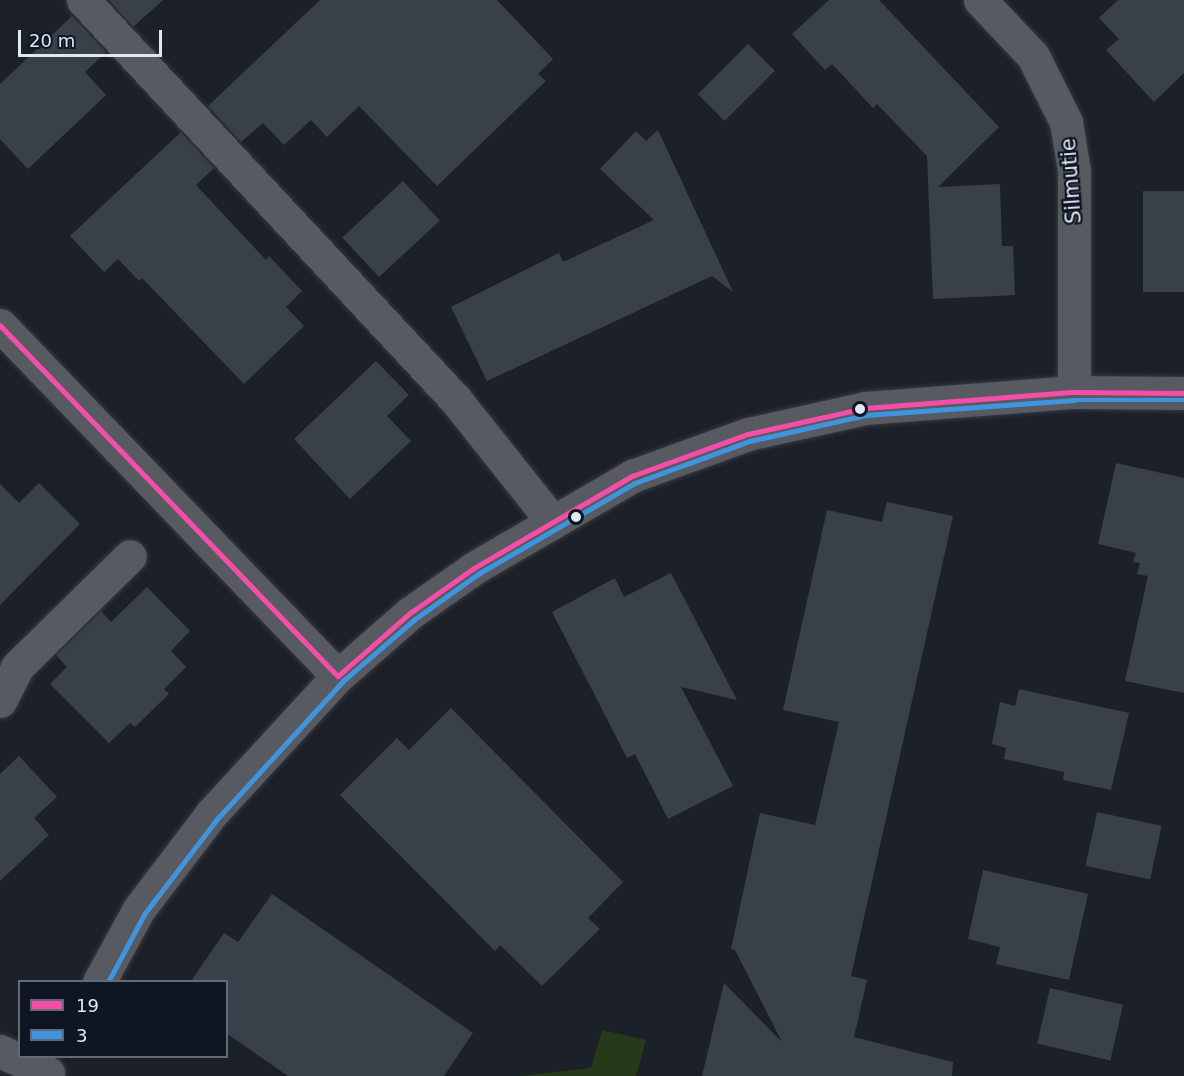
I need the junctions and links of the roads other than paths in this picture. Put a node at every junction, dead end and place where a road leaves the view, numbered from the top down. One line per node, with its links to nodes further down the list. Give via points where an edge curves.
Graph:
1 (83, 0): 6 (street, via 455,399)
2 (980, 0): 4 (street, Silmutie, via 1033,56 1066,122 1074,171)
3 (0, 325): 8 (street)
4 (1074, 392): 5 (street); 6 (street, via 865,408 748,434 632,476)
5 (1184, 393)
6 (553, 522): 8 (street, via 474,568 410,613)
7 (130, 556): 9 (street, via 17,667)
8 (338, 676): 10 (street, via 212,813 139,909)
9 (0, 701)
10 (100, 980)
11 (0, 1051): 12 (street)
12 (18, 1057)
13 (19, 1058): 14 (street)
14 (50, 1069)

